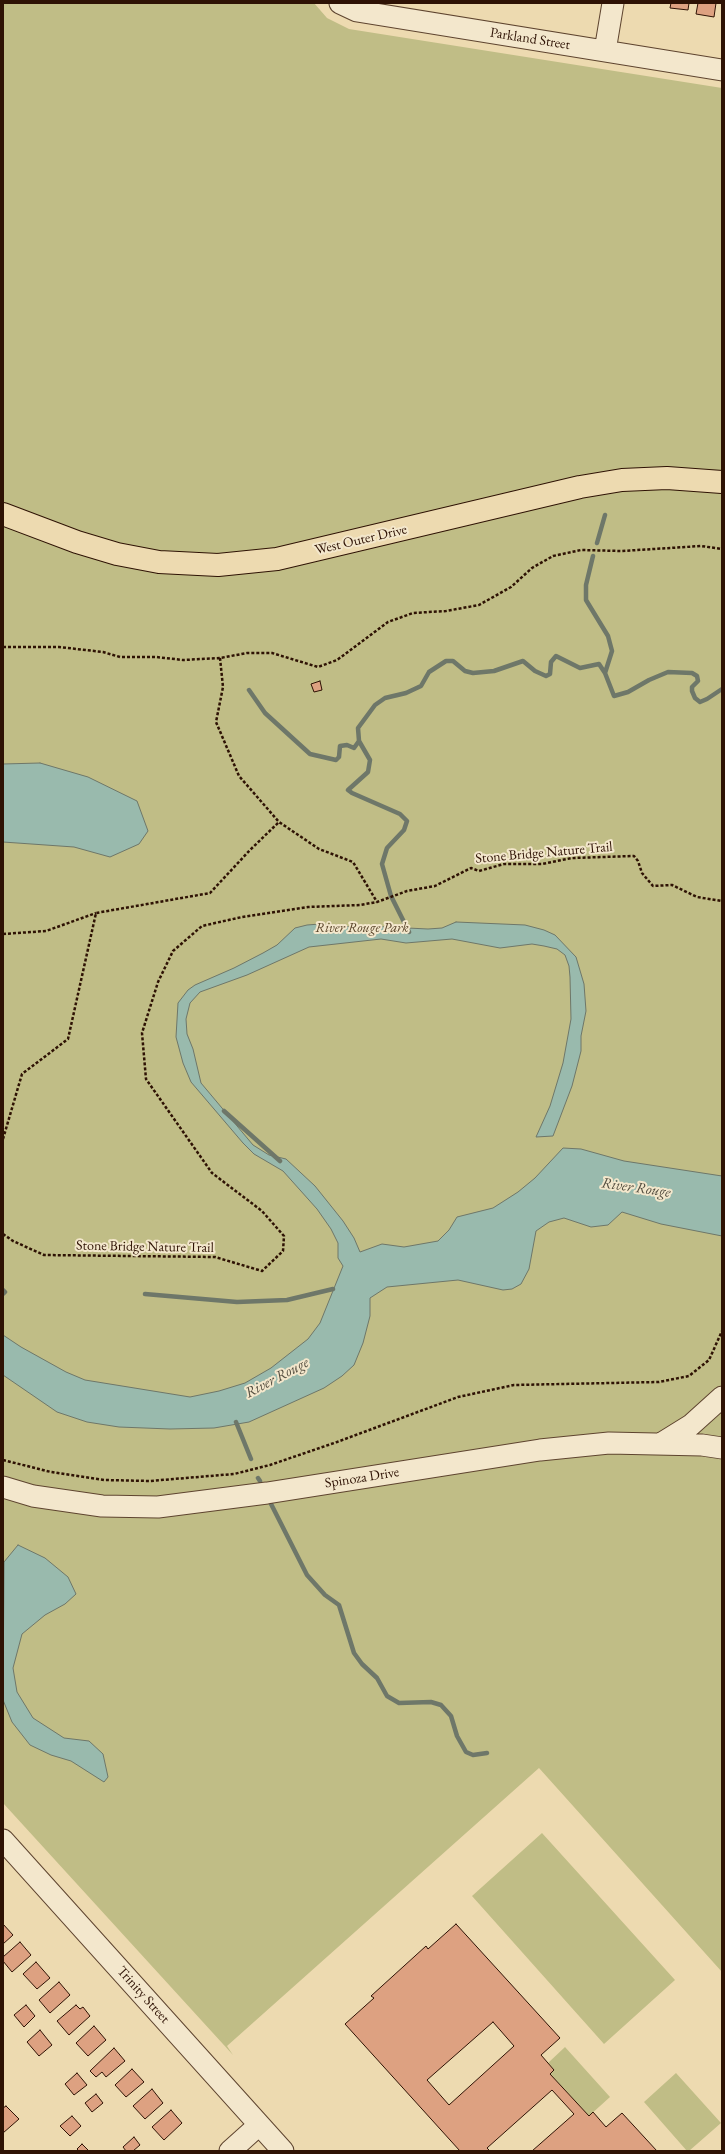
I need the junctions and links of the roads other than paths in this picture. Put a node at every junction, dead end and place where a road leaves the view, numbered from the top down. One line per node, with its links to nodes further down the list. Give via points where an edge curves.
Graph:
1 (340, 3): 3 (street, Parkland Street, via 357,11)
2 (613, 3): 3 (street)
3 (605, 50): 4 (street, Parkland Street)
4 (722, 70)
5 (722, 482): 6 (main road, West Outer Drive, via 667,478 622,480 580,487 277,559 218,565 159,562 117,554)
6 (3, 514)
7 (722, 1397): 8 (street, via 691,1425)
8 (662, 1443): 9 (street, Spinoza Drive); 10 (street, Spinoza Drive, via 609,1443 540,1450 267,1493 158,1507 102,1506 33,1496)
9 (722, 1448)
10 (3, 1487)
11 (3, 1840): 12 (street, Trinity Street)
12 (259, 2125): 13 (street); 14 (street, Trinity Street)
13 (230, 2151)
14 (283, 2151)

